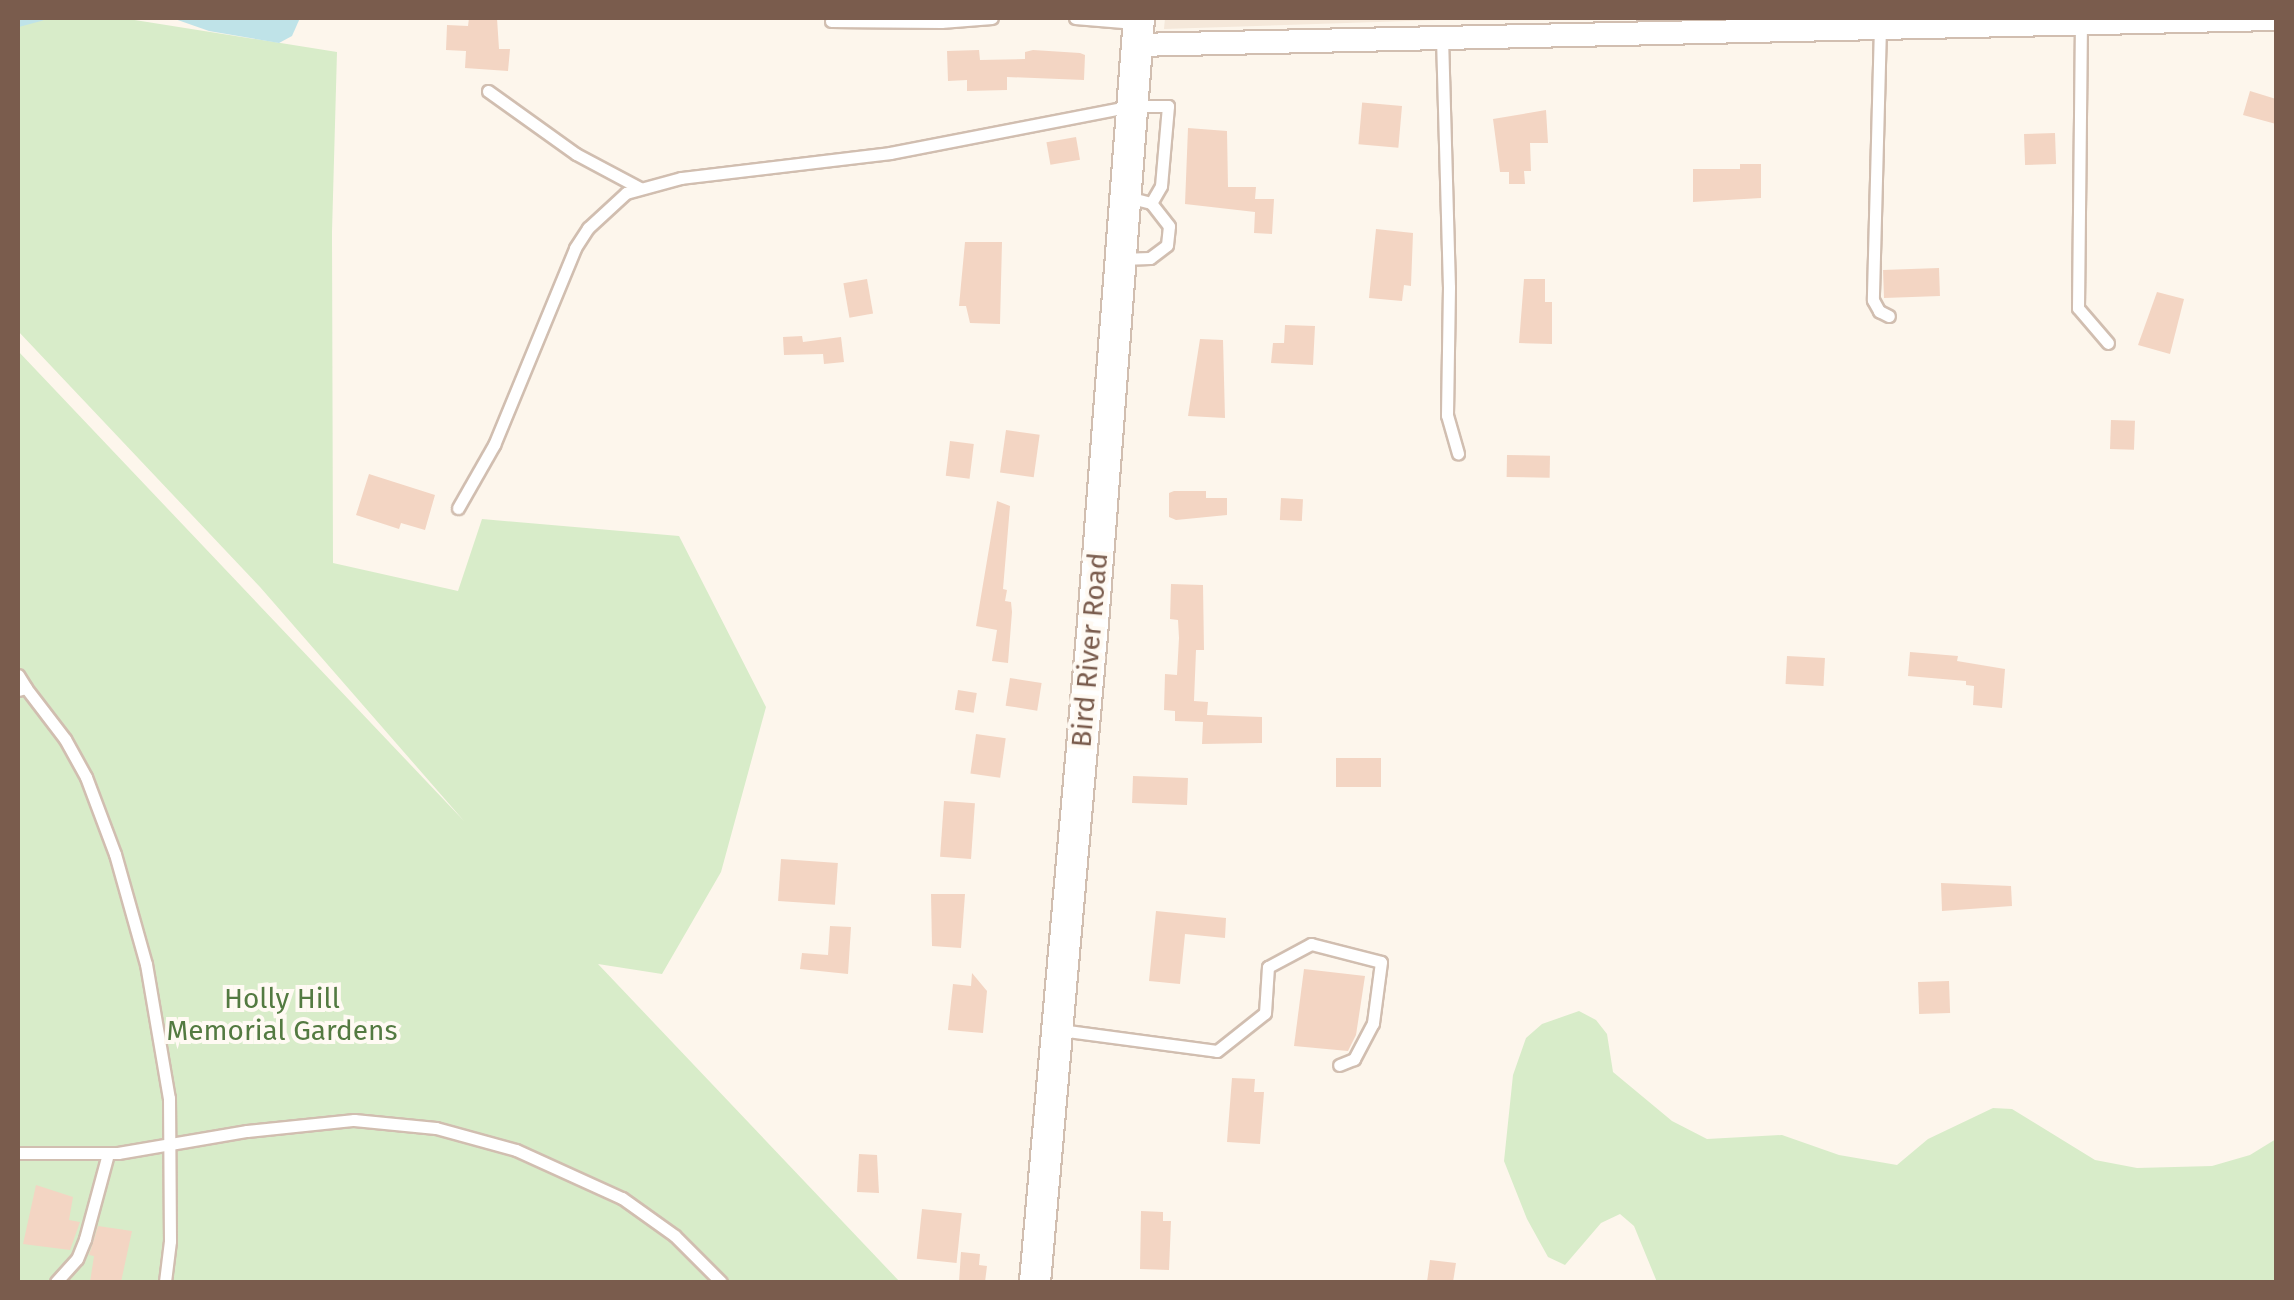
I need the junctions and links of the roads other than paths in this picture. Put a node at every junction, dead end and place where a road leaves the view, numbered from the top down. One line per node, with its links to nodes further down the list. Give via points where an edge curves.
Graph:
1 (992, 18): 5 (lane)
2 (1075, 18): 9 (lane)
3 (2159, 18): 4 (street); 6 (street)
4 (2276, 19)
5 (831, 20)
6 (2081, 21): 8 (street); 17 (lane, via 2078,308)
7 (1737, 24): 8 (street); 10 (street)
8 (1880, 26): 16 (lane, via 1873,300)
9 (1138, 29): 10 (street); 12 (street, Bird River Road)
10 (1442, 37): 18 (lane, via 1447,415)
11 (488, 90): 13 (lane, via 576,154)
12 (1131, 106): 13 (lane, via 890,152); 14 (street, Bird River Road)
13 (640, 188): 19 (lane, via 610,205 576,248 513,404)
14 (1137, 200): 15 (street, Bird River Road); 15 (lane, via 1169,226 1167,245 1150,258)
15 (1118, 259): 22 (street, Bird River Road)
16 (1889, 316)
17 (2108, 343)
18 (1458, 453)
19 (458, 508)
20 (18, 675): 21 (lane)
21 (22, 689): 24 (lane, via 65,738 116,854 162,1042)
22 (1055, 1030): 23 (lane, via 1218,1051 1265,1013 1268,967 1311,944 1380,962 1373,1023 1354,1060); 30 (street, Bird River Road)
23 (1339, 1065)
24 (172, 1145): 26 (lane); 28 (lane); 29 (lane, via 321,1122 436,1128 516,1150 622,1198)
25 (18, 1153): 26 (lane)
26 (108, 1154): 27 (lane, via 85,1240)
27 (56, 1282)
28 (166, 1282)
29 (722, 1282)
30 (1034, 1282)

